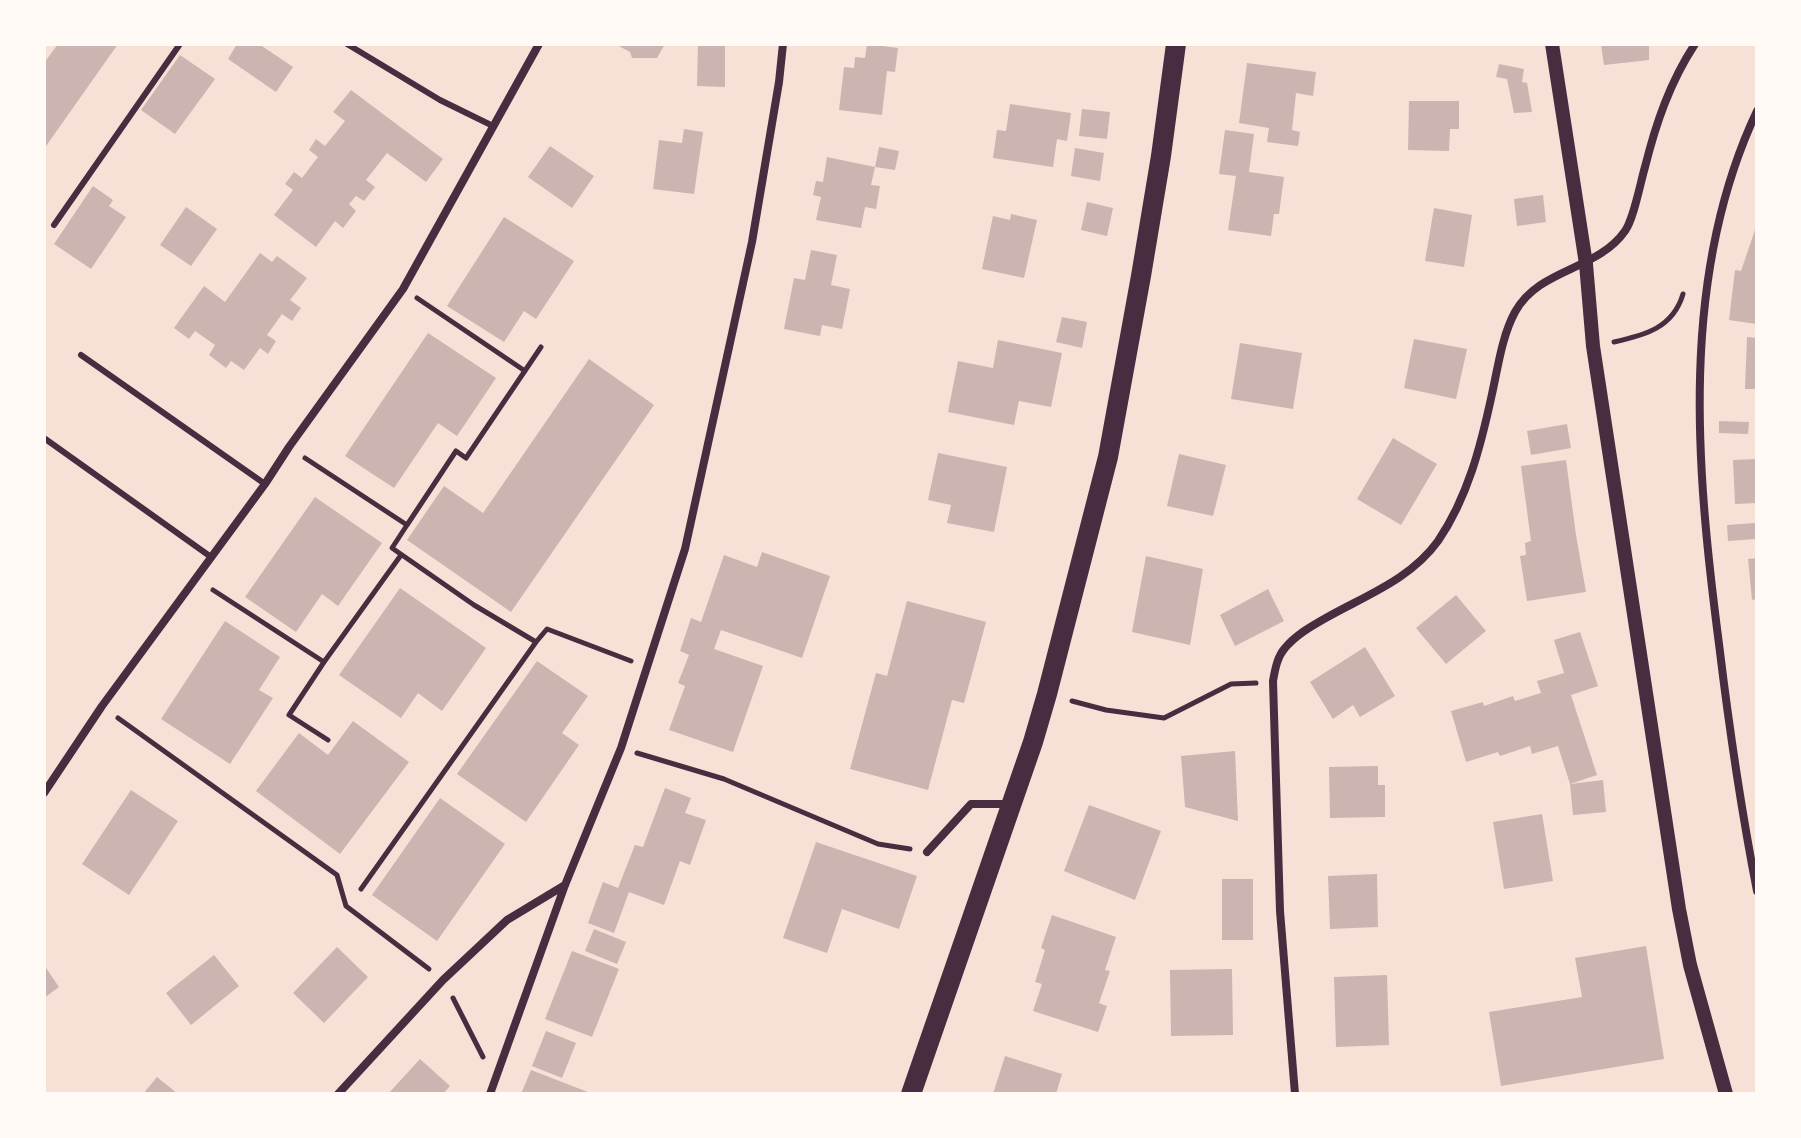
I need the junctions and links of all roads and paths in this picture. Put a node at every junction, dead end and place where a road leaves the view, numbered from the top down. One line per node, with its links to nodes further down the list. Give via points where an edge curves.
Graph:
1 (180, 44): 10 (lane)
2 (347, 44): 9 (lane)
3 (539, 44): 9 (street)
4 (783, 44): 27 (street, via 752,242 692,519)
5 (1176, 44): 29 (main road, via 1108,457)
6 (1552, 44): 11 (street)
7 (1695, 44): 11 (street, via 1668,90 1628,228)
8 (1757, 111): 35 (street, via 1737,158 1715,240 1700,407 1711,584 1728,718)
9 (493, 126): 13 (street)
10 (54, 225)
11 (1586, 264): 28 (street, via 1530,293 1515,312 1475,464 1437,542 1394,582 1303,631 1283,650); 46 (street, via 1593,346 1679,909)
12 (1684, 288): 14 (path, via 1672,317)
13 (403, 289): 17 (path); 19 (street)
14 (1634, 337)
15 (541, 347): 17 (path)
16 (81, 355): 20 (lane)
17 (525, 371): 21 (path, via 466,458 456,451)
18 (44, 438): 23 (lane)
19 (289, 447): 20 (street); 21 (path)
20 (265, 484): 23 (street)
21 (407, 525): 22 (path, via 392,548)
22 (401, 555): 25 (path); 26 (path)
23 (211, 557): 24 (street)
24 (195, 578): 26 (path); 30 (street)
25 (536, 642): 27 (path, via 547,629); 38 (path)
26 (324, 662): 31 (path, via 289,715)
27 (647, 668): 32 (street)
28 (1273, 681): 29 (path, via 1231,684 1164,718); 45 (street, via 1280,911)
29 (1047, 694): 34 (main road)
30 (102, 706): 33 (street); 40 (path, via 337,875 346,906)
31 (328, 740)
32 (621, 748): 36 (path, via 724,779 878,844); 37 (street)
33 (44, 793)
34 (1012, 804): 36 (street, via 971,804); 44 (main road)
35 (1752, 836): 39 (street)
36 (927, 852)
37 (565, 885): 40 (street, via 507,920); 41 (street)
38 (361, 889)
39 (1757, 891)
40 (443, 980): 41 (path); 42 (street)
41 (495, 1079): 43 (street)
42 (338, 1094)
43 (490, 1094)
44 (911, 1094)
45 (1295, 1094)
46 (1726, 1094)

